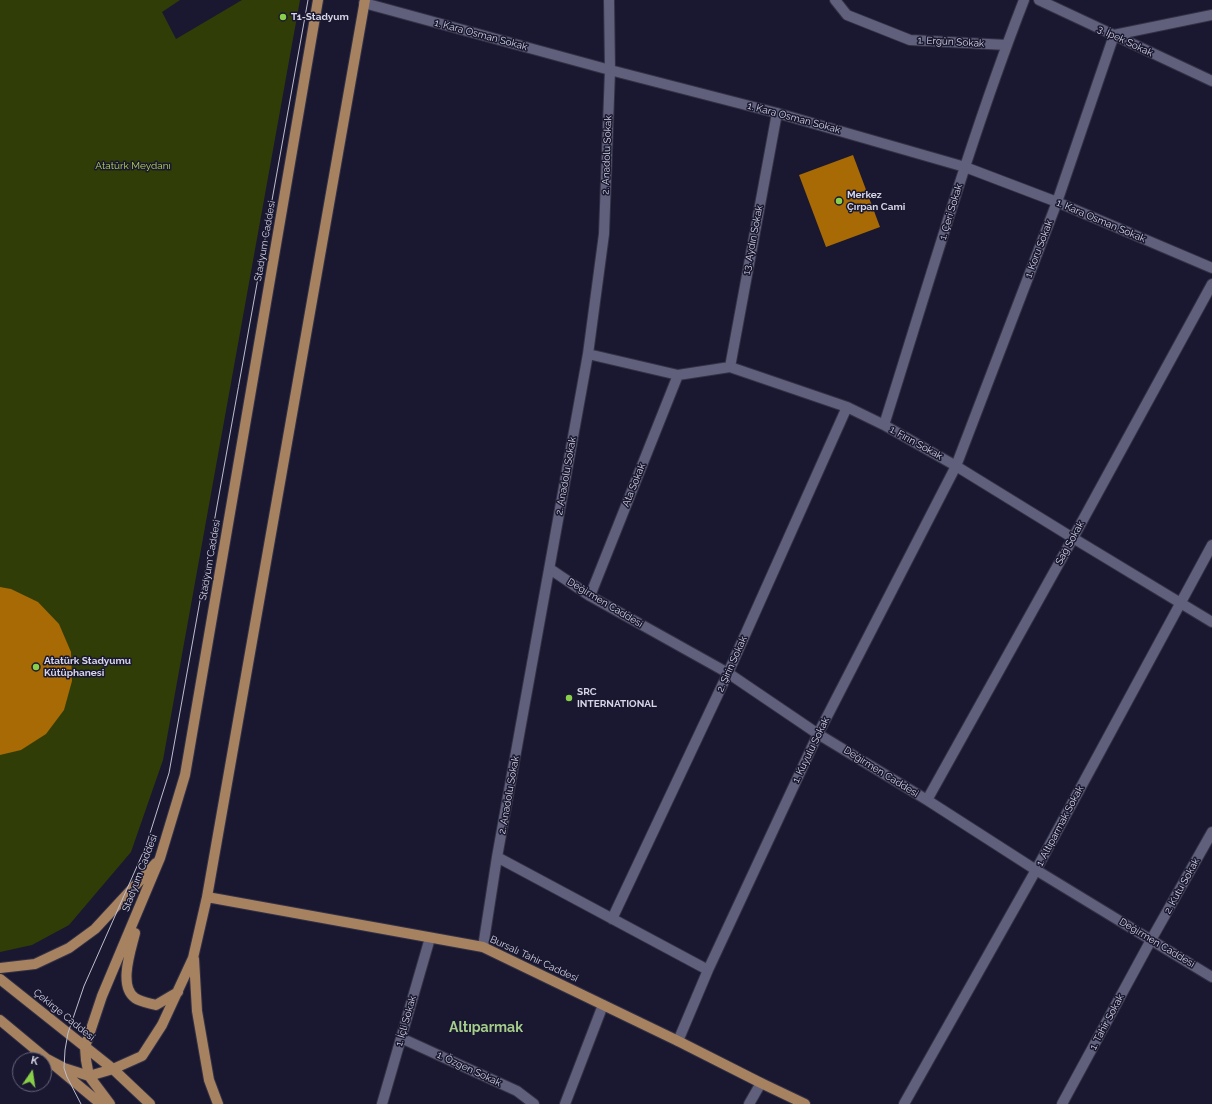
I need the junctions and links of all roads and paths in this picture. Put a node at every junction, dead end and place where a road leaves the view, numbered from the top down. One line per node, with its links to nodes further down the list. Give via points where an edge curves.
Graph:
1 (318, 0): 34 (main road, Stadyum Caddesi, via 185,775)
2 (609, 0): 10 (street, 2. Anadolu Sokak)
3 (835, 0): 9 (street, 1. Ergün Sokak, via 847,15 910,40)
4 (1024, 0): 9 (street, 1. Çeri Sokak)
5 (1039, 0): 8 (street, 3. İpek Sokak)
6 (365, 1): 10 (street, 1. Kara Osman Sokak); 36 (main road)
7 (1212, 15): 8 (street)
8 (1114, 35): 11 (street, 3. İpek Sokak); 14 (street, 1. Koru Sokak)
9 (1007, 45): 13 (street, 1. Çeri Sokak)
10 (610, 70): 12 (street, 1. Kara Osman Sokak); 17 (street, 2. Anadolu Sokak, via 604,234)
11 (1212, 81)
12 (777, 113): 13 (street, 1. Kara Osman Sokak); 18 (street, 13. Aydın Sokak)
13 (965, 167): 14 (street, 1. Kara Osman Sokak); 21 (street, 1. Çeri Sokak)
14 (1057, 202): 15 (street, 1. Kara Osman Sokak); 22 (street, 1. Koru Sokak)
15 (1212, 268)
16 (1212, 284): 23 (street, Sağ Sokak)
17 (588, 354): 19 (street, 1. Fırın Sokak); 25 (street, 2. Anadolu Sokak)
18 (730, 367): 19 (street, 1. Fırın Sokak); 20 (street, 1. Fırın Sokak)
19 (678, 375): 26 (street, Ata Sokak)
20 (847, 407): 21 (street, 1. Fırın Sokak); 29 (street, 2. Şirin Sokak)
21 (884, 425): 22 (street, 1. Fırın Sokak)
22 (956, 466): 23 (street, 1. Fırın Sokak); 30 (street, 1. Kuyulu Sokak)
23 (1073, 538): 27 (street, 1. Fırın Sokak); 31 (street, Sağ Sokak)
24 (1212, 545): 27 (street, 1. Altıparmak Sokak)
25 (550, 569): 26 (street, Değirmen Caddesi); 33 (street, 2. Anadolu Sokak)
26 (590, 596): 29 (street, Değirmen Caddesi)
27 (1180, 603): 28 (street, 1. Fırın Sokak); 35 (street, 1. Altıparmak Sokak)
28 (1212, 622)
29 (728, 673): 30 (street, Değirmen Caddesi); 38 (street, 2. Şirin Sokak)
30 (818, 734): 31 (street, Değirmen Caddesi); 44 (street, 1. Kuyulu Sokak)
31 (927, 800): 35 (street, Değirmen Caddesi)
32 (1212, 832): 40 (street, 2. Kutu Sokak)
33 (498, 857): 38 (street); 41 (street, 2. Anadolu Sokak)
34 (160, 858): 37 (main road, Stadyum Caddesi); 43 (main road, via 95,929 68,948 35,964)
35 (1036, 870): 40 (street, Değirmen Caddesi); 68 (street, 1. Altıparmak Sokak)
36 (207, 897): 39 (main road, Bursalı Tahir Caddesi); 42 (main road)
37 (140, 908): 47 (main road, via 127,971 127,987 136,999 156,1005); 52 (main road, Stadyum Caddesi, via 102,996)
38 (612, 919): 44 (street)
39 (430, 938): 41 (main road, Bursalı Tahir Caddesi); 50 (street, 1. İçli Sokak)
40 (1151, 940): 45 (street, Değirmen Caddesi); 69 (street, 1. Tahir Sokak)
41 (482, 947): 48 (main road, Bursalı Tahir Caddesi)
42 (194, 958): 47 (main road); 62 (main road, via 197,1011 210,1080)
43 (0, 968)
44 (708, 970): 51 (street, 1. Kuyulu Sokak)
45 (1212, 977)
46 (0, 979): 52 (main road, Çekirge Caddesi)
47 (178, 992): 56 (main road, via 162,1025 142,1056)
48 (603, 1005): 51 (main road, Bursalı Tahir Caddesi); 65 (street)
49 (0, 1020): 53 (main road)
50 (401, 1038): 63 (street, 1. İçli Sokak); 64 (street, 1. Özgen Sokak, via 517,1091)
51 (678, 1040): 58 (main road, Bursalı Tahir Caddesi)
52 (86, 1047): 56 (main road, Çekirge Caddesi); 57 (main road, Stadyum Caddesi)
53 (38, 1052)
54 (52, 1062): 57 (main road)
55 (52, 1064): 59 (main road)
56 (113, 1069): 57 (main road); 61 (main road, Çekirge Caddesi)
57 (89, 1076): 60 (main road, Stadyum Caddesi)
58 (760, 1083): 66 (street); 67 (main road, Bursalı Tahir Caddesi)
59 (101, 1104)
60 (110, 1104)
61 (150, 1104)
62 (218, 1104)
63 (382, 1104)
64 (534, 1104)
65 (565, 1104)
66 (749, 1104)
67 (805, 1104)
68 (904, 1104)
69 (1062, 1104)

